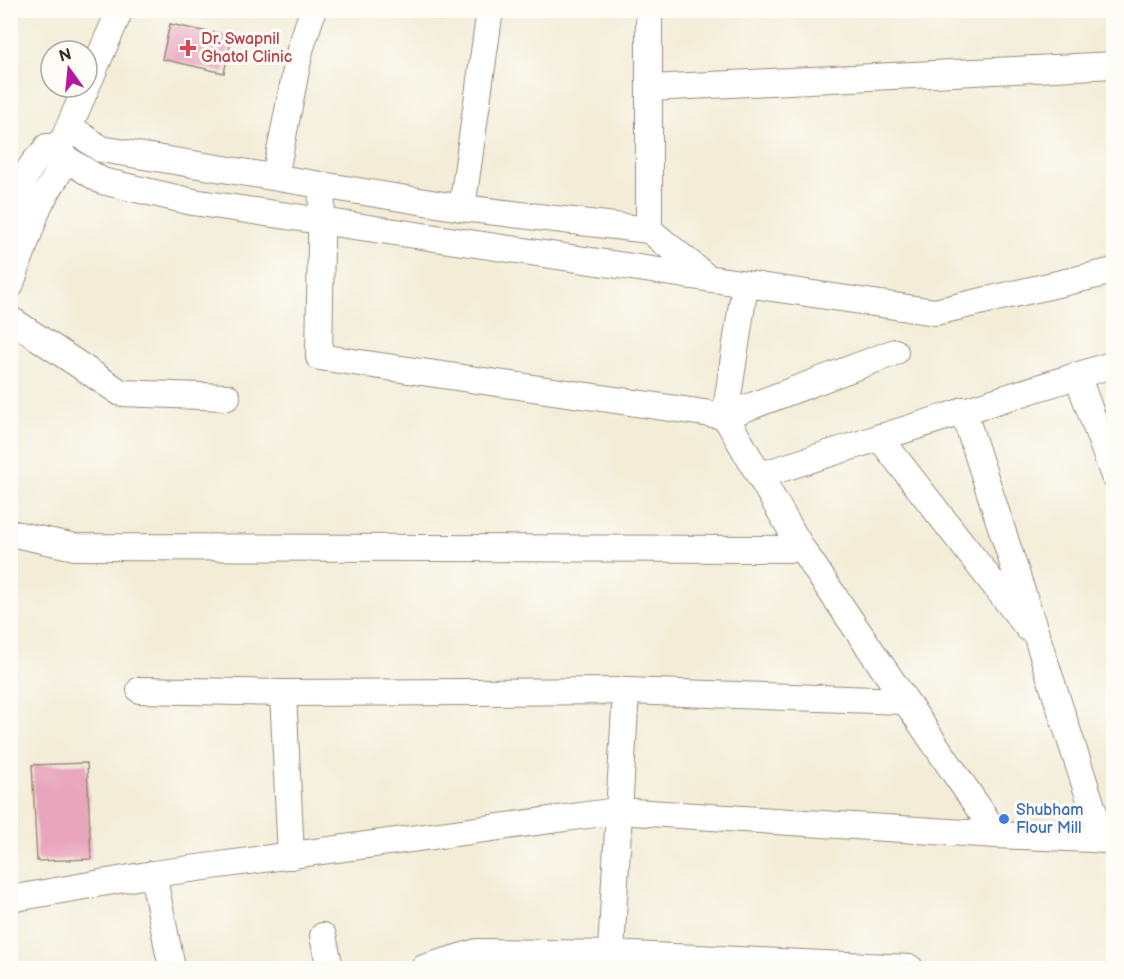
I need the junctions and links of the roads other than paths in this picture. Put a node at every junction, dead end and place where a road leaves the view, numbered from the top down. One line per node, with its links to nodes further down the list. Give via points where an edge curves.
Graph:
1 (120, 10): 7 (street)
2 (313, 10): 8 (street, via 300,50)
3 (490, 10): 10 (street)
4 (649, 10): 6 (street)
5 (1113, 65): 6 (street)
6 (650, 88): 12 (street)
7 (41, 170): 8 (street, via 101,149); 11 (street, via 193,202); 16 (street)
8 (275, 177): 9 (street)
9 (322, 185): 10 (street); 11 (street)
10 (462, 208): 12 (street)
11 (320, 221): 14 (street); 23 (street, via 319,357)
12 (649, 230): 14 (street)
13 (1113, 272): 15 (street, via 935,312)
14 (710, 280): 15 (street)
15 (745, 285): 23 (street)
16 (10, 286)
17 (10, 319): 21 (street, via 121,393)
18 (895, 352): 23 (street)
19 (1113, 364): 20 (street)
20 (1077, 375): 22 (street); 26 (street)
21 (227, 397)
22 (963, 410): 24 (street); 29 (street)
23 (725, 416): 25 (street)
24 (879, 437): 25 (street); 29 (street)
25 (761, 474): 28 (street)
26 (1113, 476)
27 (10, 533): 28 (street, via 75,547)
28 (802, 549): 33 (street)
29 (1039, 643): 36 (street)
30 (140, 690): 32 (street)
31 (626, 690): 32 (street); 33 (street); 34 (street)
32 (282, 693): 37 (street)
33 (903, 701): 35 (street)
34 (617, 811): 35 (street); 37 (street); 41 (street)
35 (997, 835): 36 (street)
36 (1108, 840)
37 (291, 856): 38 (street)
38 (153, 874): 39 (street); 43 (street)
39 (10, 899)
40 (324, 936): 44 (street)
41 (610, 961): 42 (street); 45 (street, via 477,952)
42 (866, 967): 46 (street)
43 (172, 969)
44 (330, 969)
45 (424, 969)
46 (910, 969)

